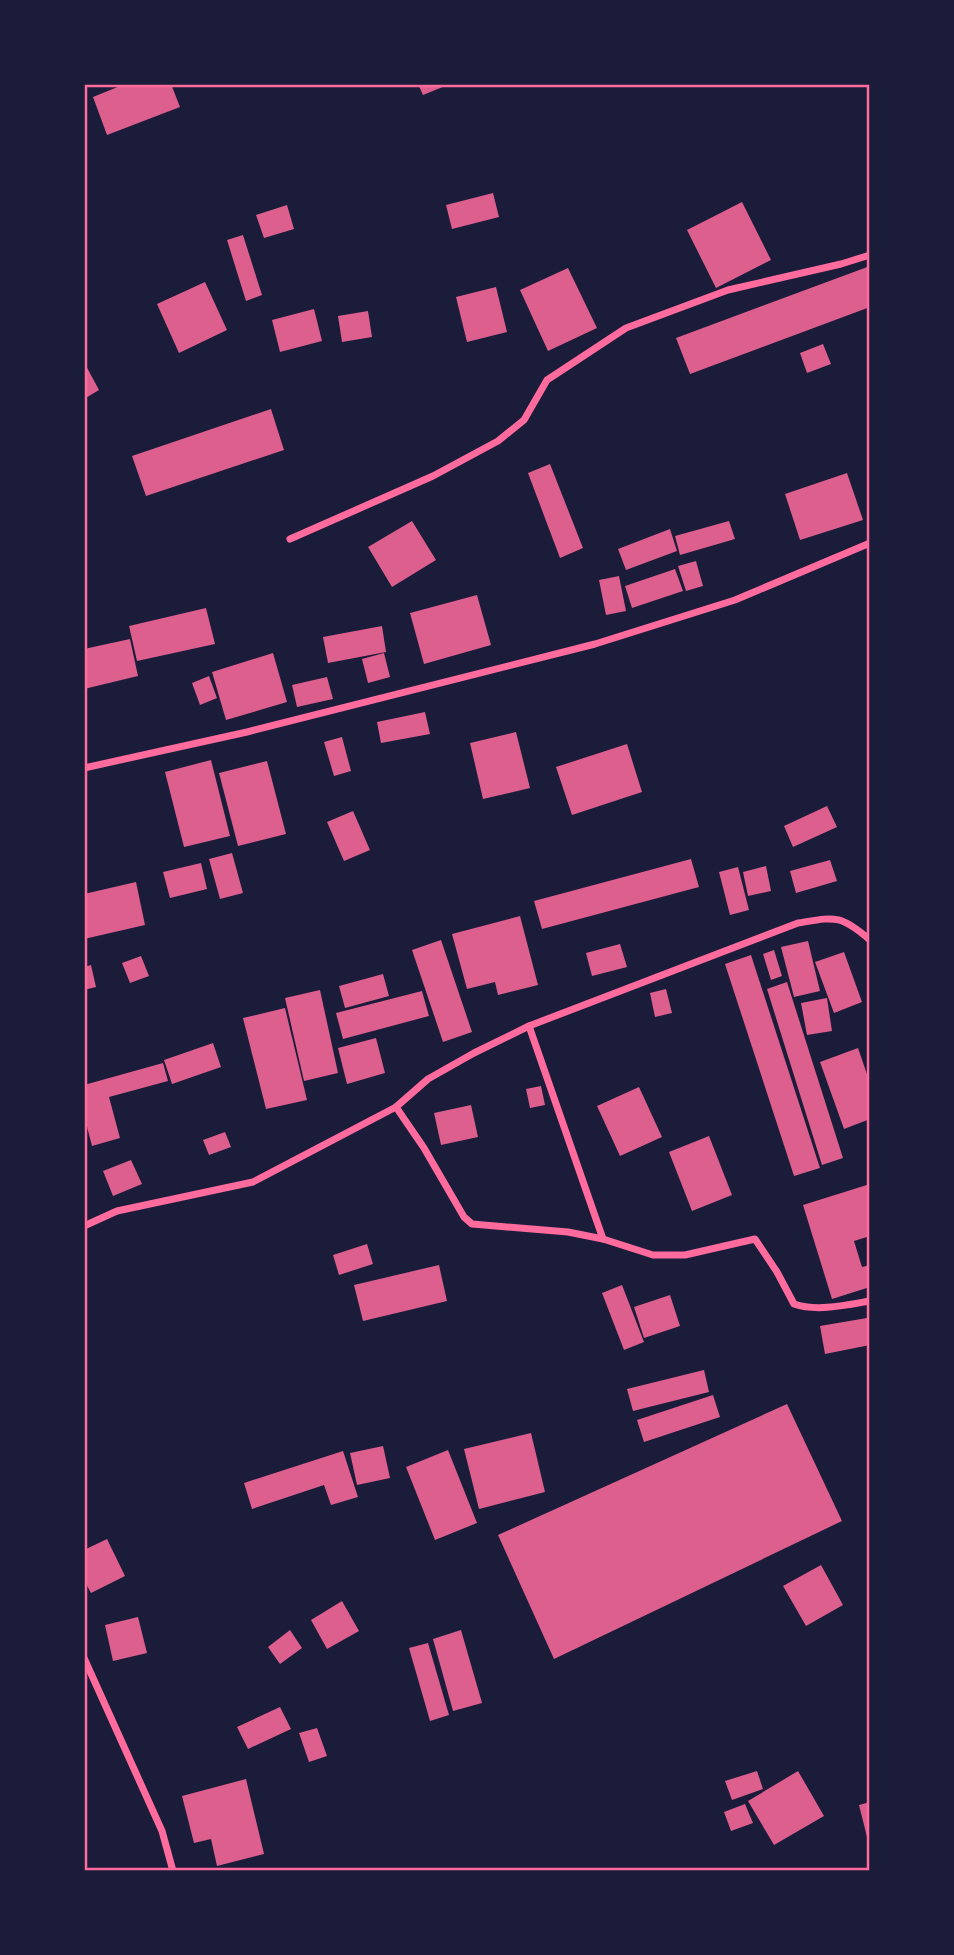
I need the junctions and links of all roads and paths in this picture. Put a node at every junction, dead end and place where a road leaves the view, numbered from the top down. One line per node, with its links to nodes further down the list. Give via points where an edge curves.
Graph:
1 (870, 255): 2 (street, via 728,290 626,328 547,380 524,420 498,441 433,476)
2 (290, 539)
3 (870, 544): 4 (street, via 735,600 595,644)
4 (84, 768)
5 (870, 940): 6 (street, via 851,923 834,917 798,923)
6 (529, 1026): 7 (street, via 428,1079); 9 (street)
7 (396, 1107): 8 (street, via 253,1182 117,1211); 9 (street, via 472,1224)
8 (84, 1226)
9 (603, 1239): 10 (street, via 653,1255 685,1255 755,1240 794,1304 846,1306)
10 (870, 1301)
11 (84, 1658): 12 (street, via 162,1831)
12 (173, 1871)

